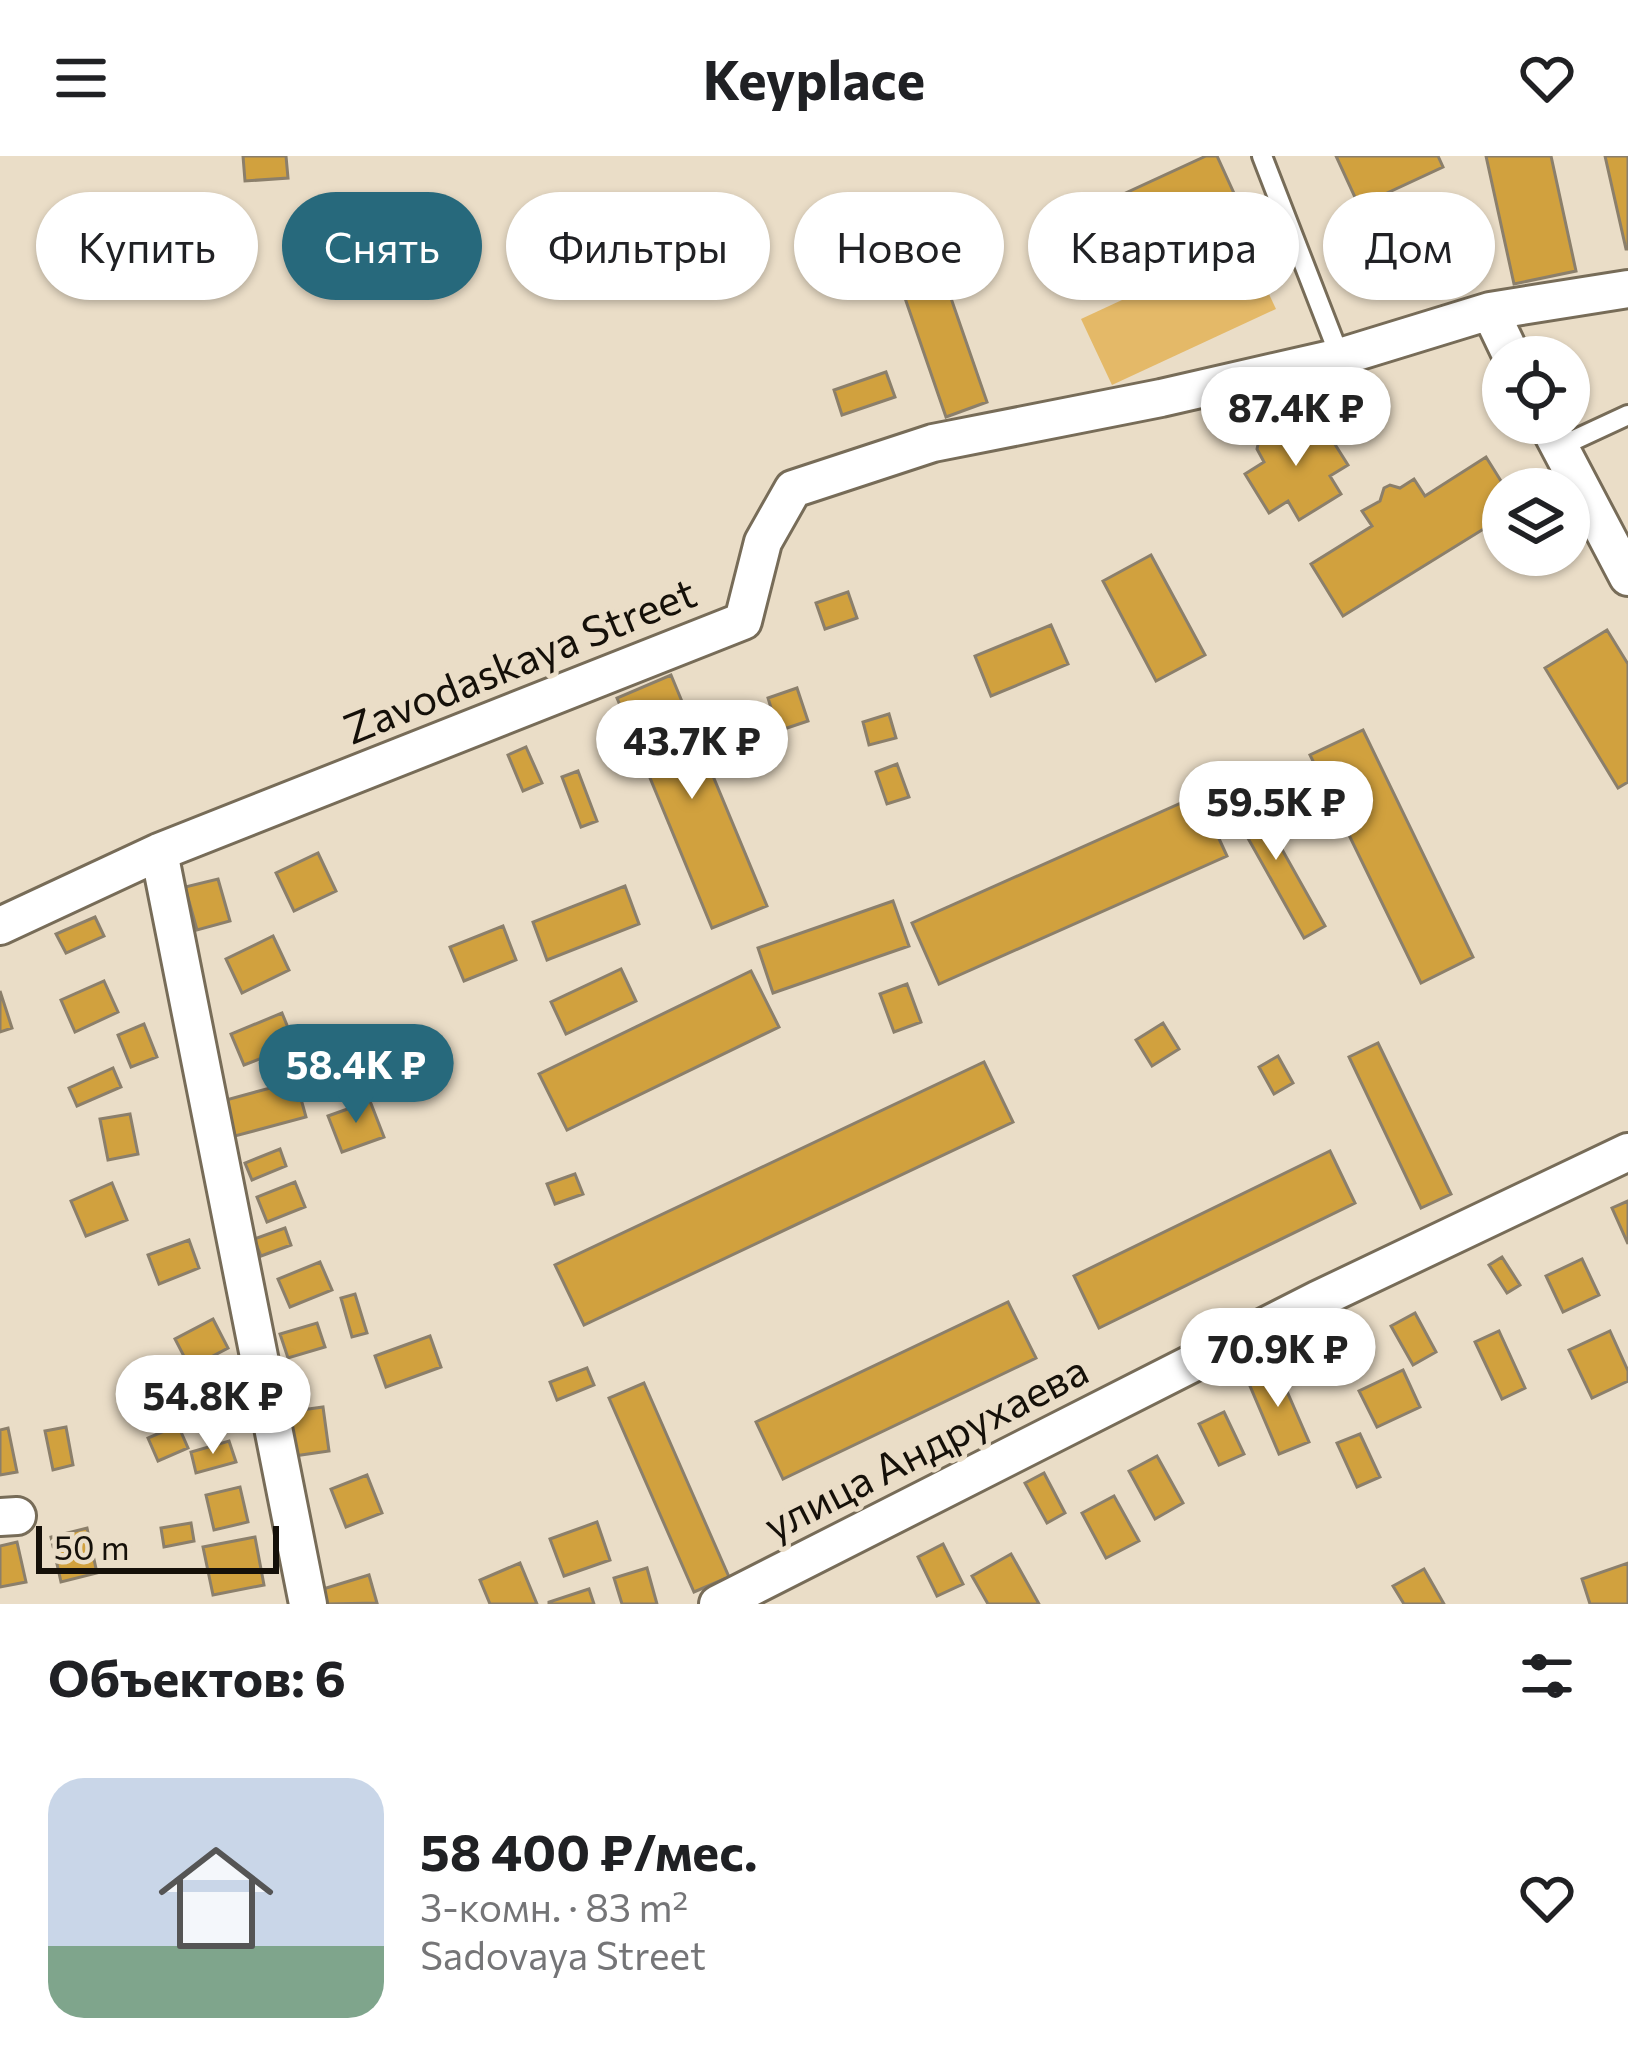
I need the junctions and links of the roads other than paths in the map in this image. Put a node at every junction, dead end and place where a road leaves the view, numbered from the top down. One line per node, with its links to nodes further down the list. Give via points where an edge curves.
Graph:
1 (1262, 156): 5 (lane)
2 (1628, 289): 3 (street, Zavodaskaya Street)
3 (1490, 311): 4 (street); 5 (street, Zavodaskaya Street)
4 (1502, 336)
5 (1340, 357): 10 (street, Zavodaskaya Street, via 933,443 793,489 763,542 743,620)
6 (1628, 415): 7 (lane)
7 (1590, 425)
8 (1558, 444): 9 (street)
9 (1628, 577)
10 (159, 852): 11 (street, Zavodaskaya Street); 13 (street)
11 (0, 926)
12 (1628, 1152): 14 (street, улица Андрухаева)
13 (308, 1604)
14 (718, 1604)

